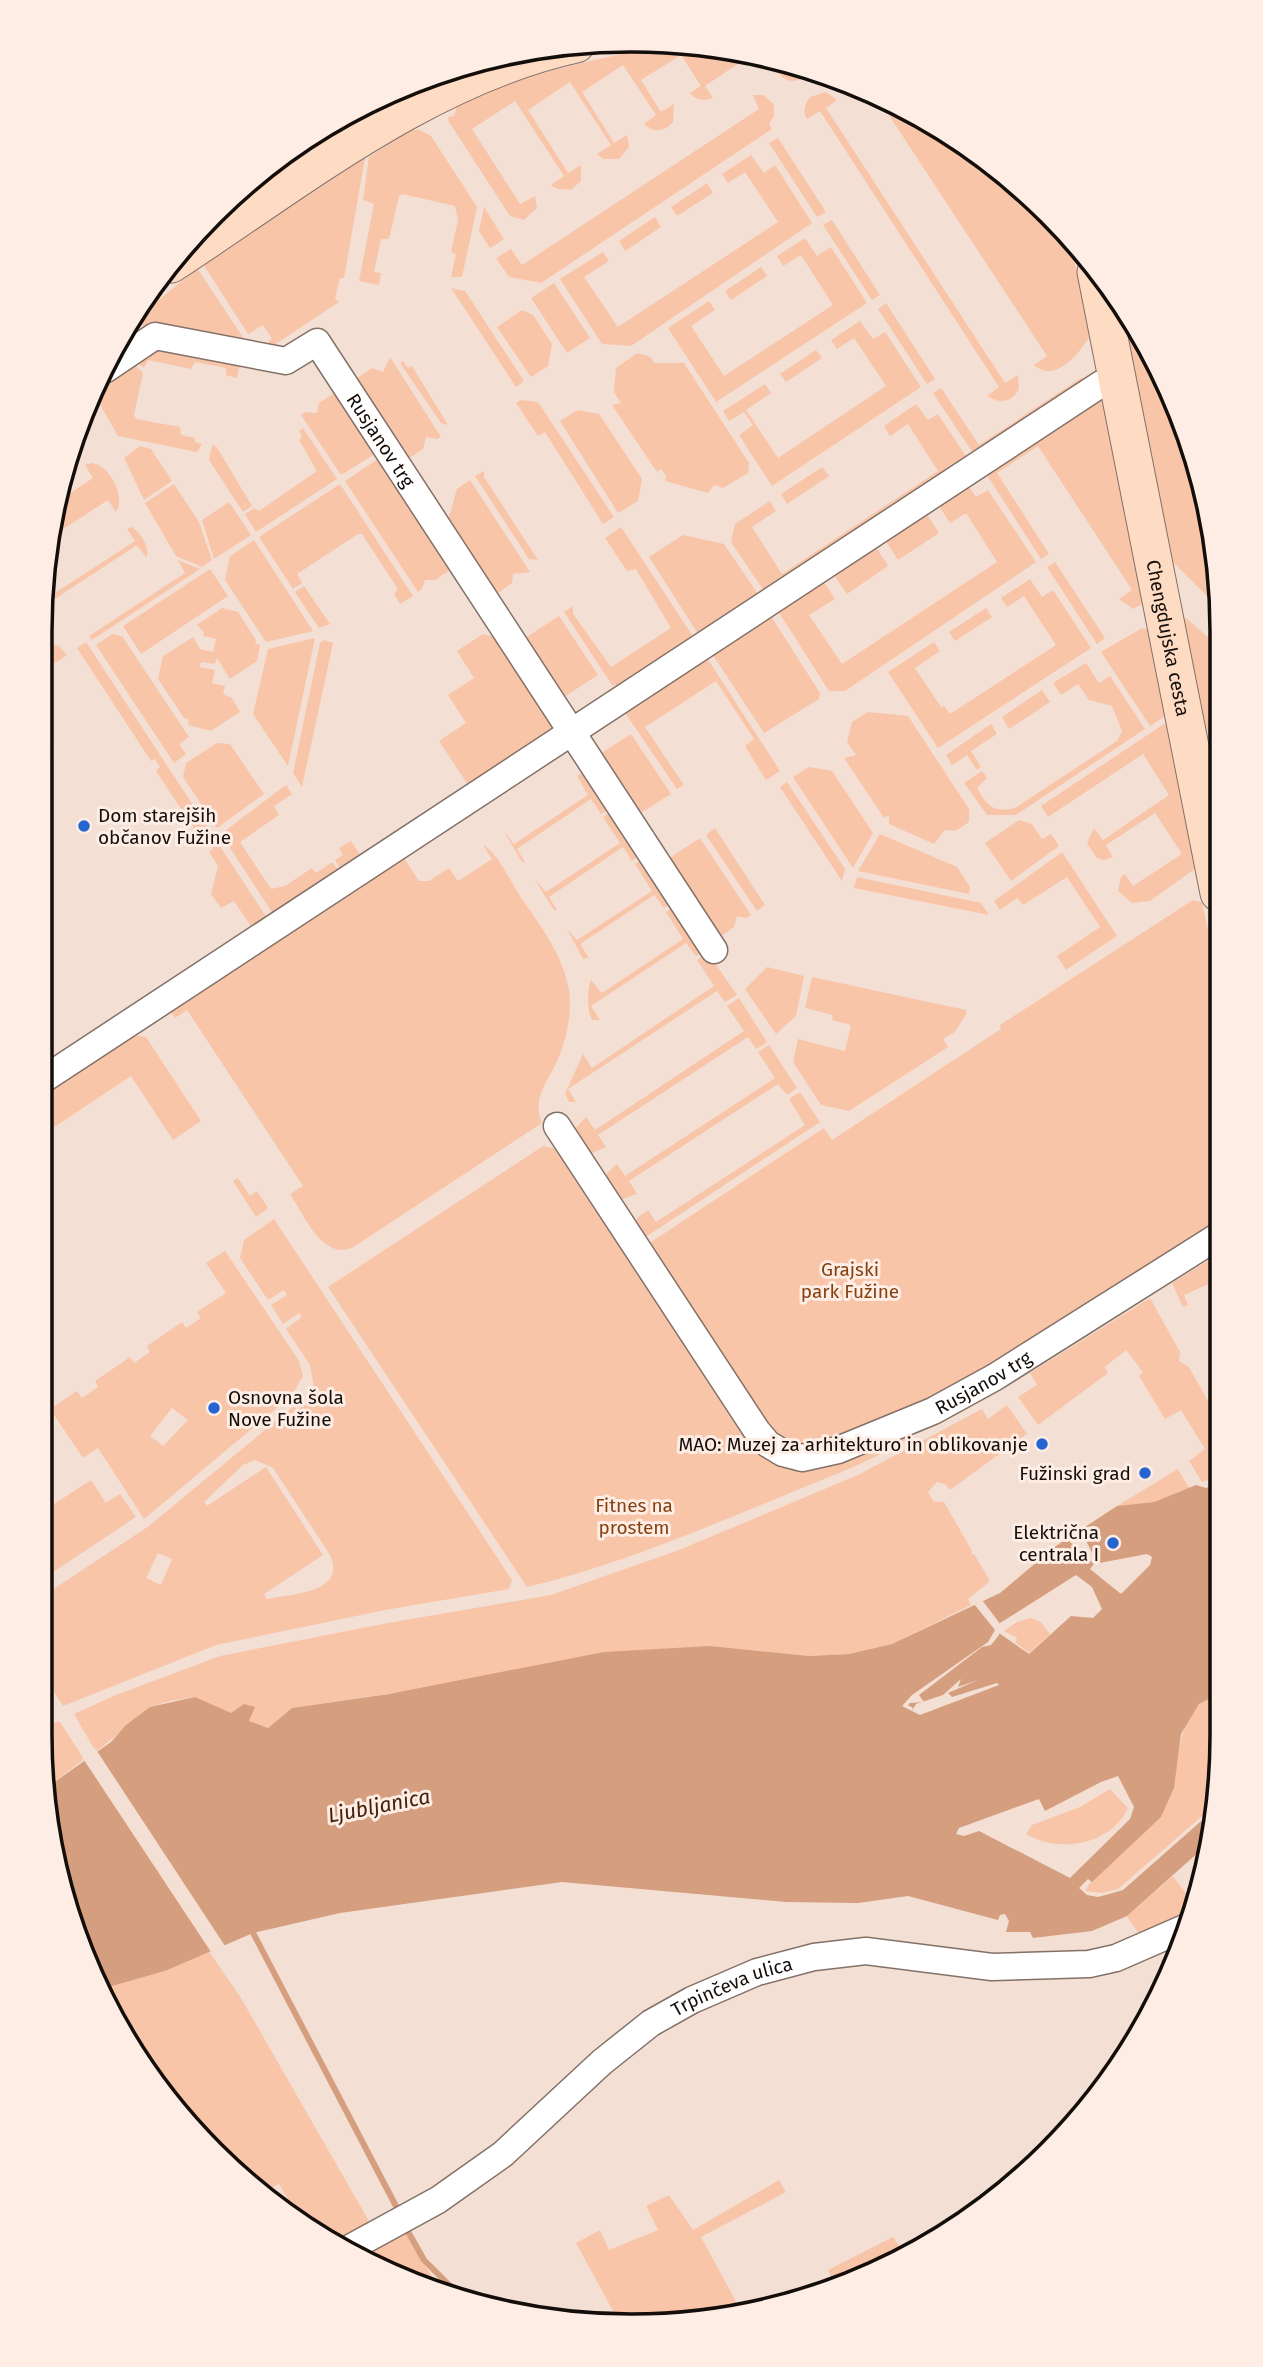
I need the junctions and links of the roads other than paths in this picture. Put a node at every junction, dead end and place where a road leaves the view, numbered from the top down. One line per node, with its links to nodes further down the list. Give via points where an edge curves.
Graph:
1 (501, 68): 2 (street, via 425,101)
2 (201, 245)
3 (1100, 291): 5 (street, Chengdujska cesta)
4 (121, 359): 6 (street, Rusjanov trg, via 155,336 286,361 317,342)
5 (1117, 382): 6 (street, via 1101,384); 7 (street, Chengdujska cesta)
6 (571, 732): 8 (street, Rusjanov trg); 9 (street)
7 (1210, 848)
8 (713, 950)
9 (52, 1075)
10 (557, 1126): 11 (street, Rusjanov trg, via 757,1431 775,1449 802,1458 838,1450 933,1411)
11 (1210, 1241)
12 (1176, 1931): 13 (street, Trpinčeva ulica, via 1102,1962 992,1967 866,1951 814,1957 757,1972 651,2023 503,2154 438,2200)
13 (356, 2245)

